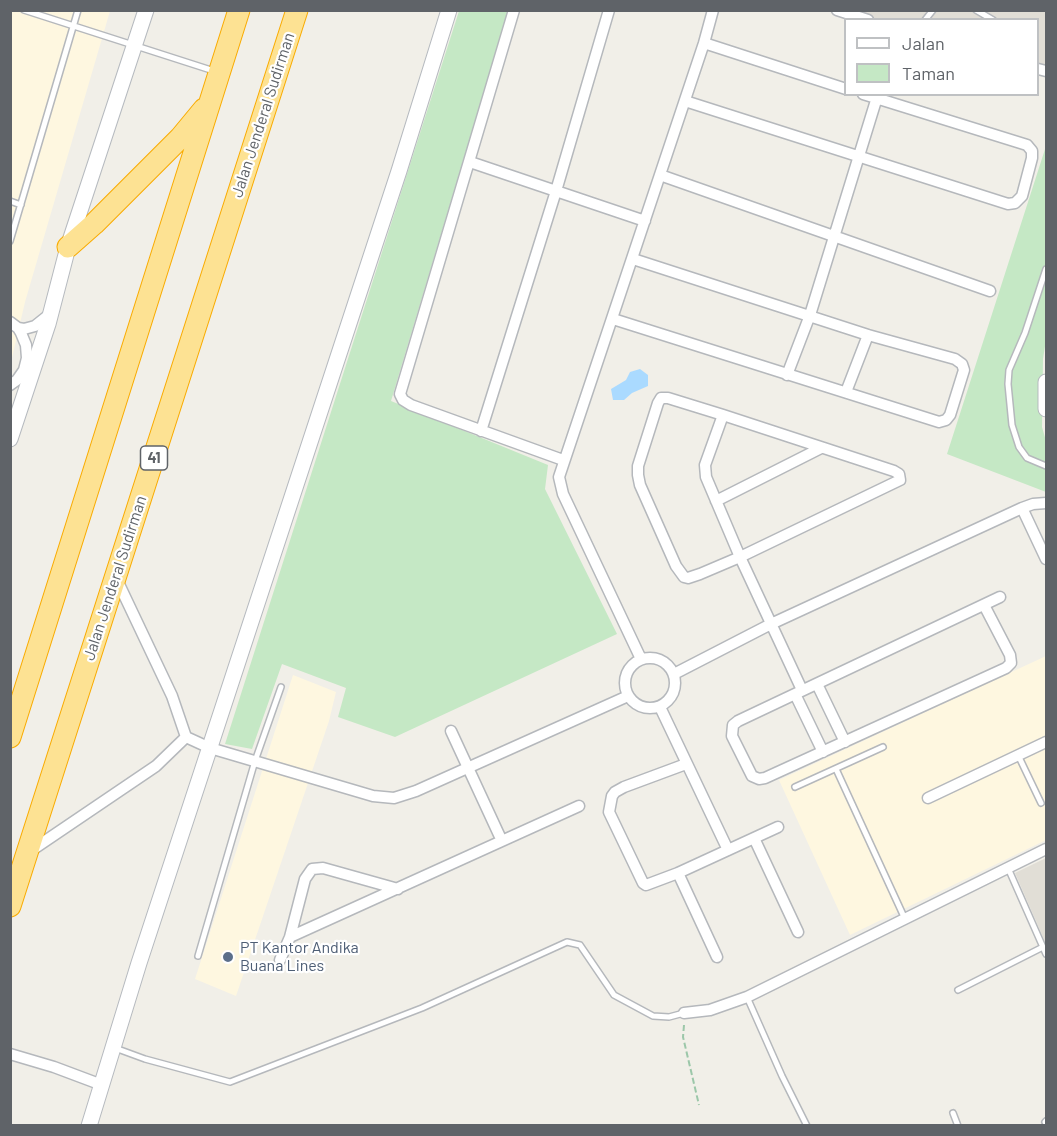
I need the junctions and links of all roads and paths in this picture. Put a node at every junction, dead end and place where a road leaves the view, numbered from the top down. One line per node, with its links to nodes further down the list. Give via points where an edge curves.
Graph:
1 (24, 10): 14 (lane)
2 (78, 10): 14 (lane)
3 (146, 10): 16 (street)
4 (239, 10): 17 (highway)
5 (297, 10): 57 (highway, Jalan Jenderal Sudirman / 41)
6 (449, 10): 74 (street)
7 (514, 10): 23 (street)
8 (609, 10): 25 (street)
9 (713, 10): 15 (street)
10 (976, 10): 13 (lane)
11 (840, 11): 12 (street)
12 (862, 18)
13 (990, 18)
14 (75, 26): 16 (lane); 27 (lane)
15 (704, 43): 18 (street); 20 (street)
16 (134, 46): 17 (lane); 31 (street)
17 (218, 72): 21 (highway)
18 (844, 88)
19 (877, 97): 22 (street); 22 (street, via 1027,145 1032,158 1022,196 1008,204)
20 (685, 101): 22 (street); 24 (street)
21 (210, 102): 31 (highway, via 180,138); 69 (highway)
22 (860, 158): 29 (street)
23 (470, 162): 25 (street); 47 (street, via 400,394 411,405)
24 (660, 175): 28 (street); 29 (street)
25 (556, 191): 28 (street); 47 (street)
26 (10, 201): 27 (lane)
27 (21, 205): 30 (lane)
28 (645, 221): 32 (street)
29 (834, 236): 34 (street); 36 (street)
30 (10, 241)
31 (68, 247): 35 (street)
32 (633, 259): 36 (street); 37 (street)
33 (1047, 269): 51 (lane, via 1009,370 1008,384 1012,425 1020,447 1027,458)
34 (990, 291)
35 (50, 314): 38 (street, via 35,326 24,329); 48 (street)
36 (810, 315): 39 (street); 40 (street)
37 (613, 319): 40 (street); 50 (street)
38 (14, 325): 42 (street, via 26,345 27,358 24,370)
39 (868, 335): 43 (street); 43 (street, via 959,361 964,369 950,415 939,422)
40 (787, 375): 43 (street)
41 (1047, 382): 44 (street)
42 (10, 385)
43 (846, 392)
44 (1047, 409)
45 (10, 411): 48 (street)
46 (723, 415): 49 (street); 52 (street, via 704,471); 55 (street, via 661,398 638,475 680,574 688,578)
47 (481, 431): 50 (street)
48 (13, 433)
49 (821, 448): 52 (street); 55 (street, via 894,471 900,480)
50 (563, 460): 61 (street, via 560,488)
51 (1047, 466)
52 (716, 501): 55 (street)
53 (1047, 503): 54 (street)
54 (1022, 508): 56 (street); 60 (street)
55 (740, 557): 60 (street)
56 (1047, 559)
57 (116, 577): 70 (street, via 172,696); 90 (highway, Jalan Jenderal Sudirman / 41)
58 (1000, 597): 59 (street)
59 (984, 605): 63 (street); 71 (street, via 1010,655 1011,663 1006,668)
60 (771, 624): 62 (street); 65 (street)
61 (641, 659): 62 (street, via 664,662); 66 (street, via 628,670)
62 (674, 674): 67 (street, via 675,690)
63 (817, 684): 65 (street); 71 (street)
64 (281, 687): 77 (lane)
65 (799, 692): 75 (street); 75 (street, via 738,721 733,725 732,736 752,776 759,779)
66 (628, 696): 67 (street, via 641,707); 79 (street)
67 (660, 707): 78 (street)
68 (451, 731): 79 (street)
69 (10, 737)
70 (186, 737): 74 (street); 90 (street, via 156,766)
71 (845, 742): 75 (street)
72 (1047, 742): 76 (street)
73 (883, 747): 80 (lane)
74 (210, 748): 77 (street); 106 (street)
75 (823, 752)
76 (1018, 755): 82 (street); 83 (lane)
77 (255, 761): 79 (street, via 386,799 417,791); 100 (lane)
78 (686, 764): 89 (street); 92 (street, via 624,787 615,792 609,804 609,812 643,883)
79 (468, 768): 87 (street)
80 (836, 769): 81 (lane); 95 (lane)
81 (795, 787)
82 (928, 798)
83 (1041, 803)
84 (579, 806): 87 (street)
85 (778, 827): 86 (street)
86 (754, 838): 89 (street); 96 (street)
87 (501, 839): 93 (street)
88 (1047, 849): 91 (street)
89 (728, 850): 92 (street)
90 (26, 854): 94 (highway, Jalan Jenderal Sudirman / 41)
91 (1008, 868): 95 (street); 98 (lane)
92 (678, 873): 101 (street)
93 (398, 889): 97 (street); 97 (street, via 323,868 312,869 304,879)
94 (10, 906)
95 (905, 919): 104 (street)
96 (798, 932)
97 (290, 936): 102 (street)
98 (1043, 947): 99 (lane); 103 (lane)
99 (1047, 954)
100 (198, 956)
101 (717, 957)
102 (280, 960)
103 (958, 990)
104 (747, 997): 105 (street, via 710,1010); 112 (lane)
105 (684, 1013): 106 (lane, via 653,1016 614,995 580,945 567,942 422,1008 230,1082); 109 (path, via 683,1037)
106 (113, 1047): 108 (street)
107 (10, 1054): 108 (street)
108 (102, 1085): 111 (street)
109 (699, 1105)
110 (953, 1113): 113 (lane)
111 (89, 1125)
112 (807, 1125)
113 (958, 1125)

